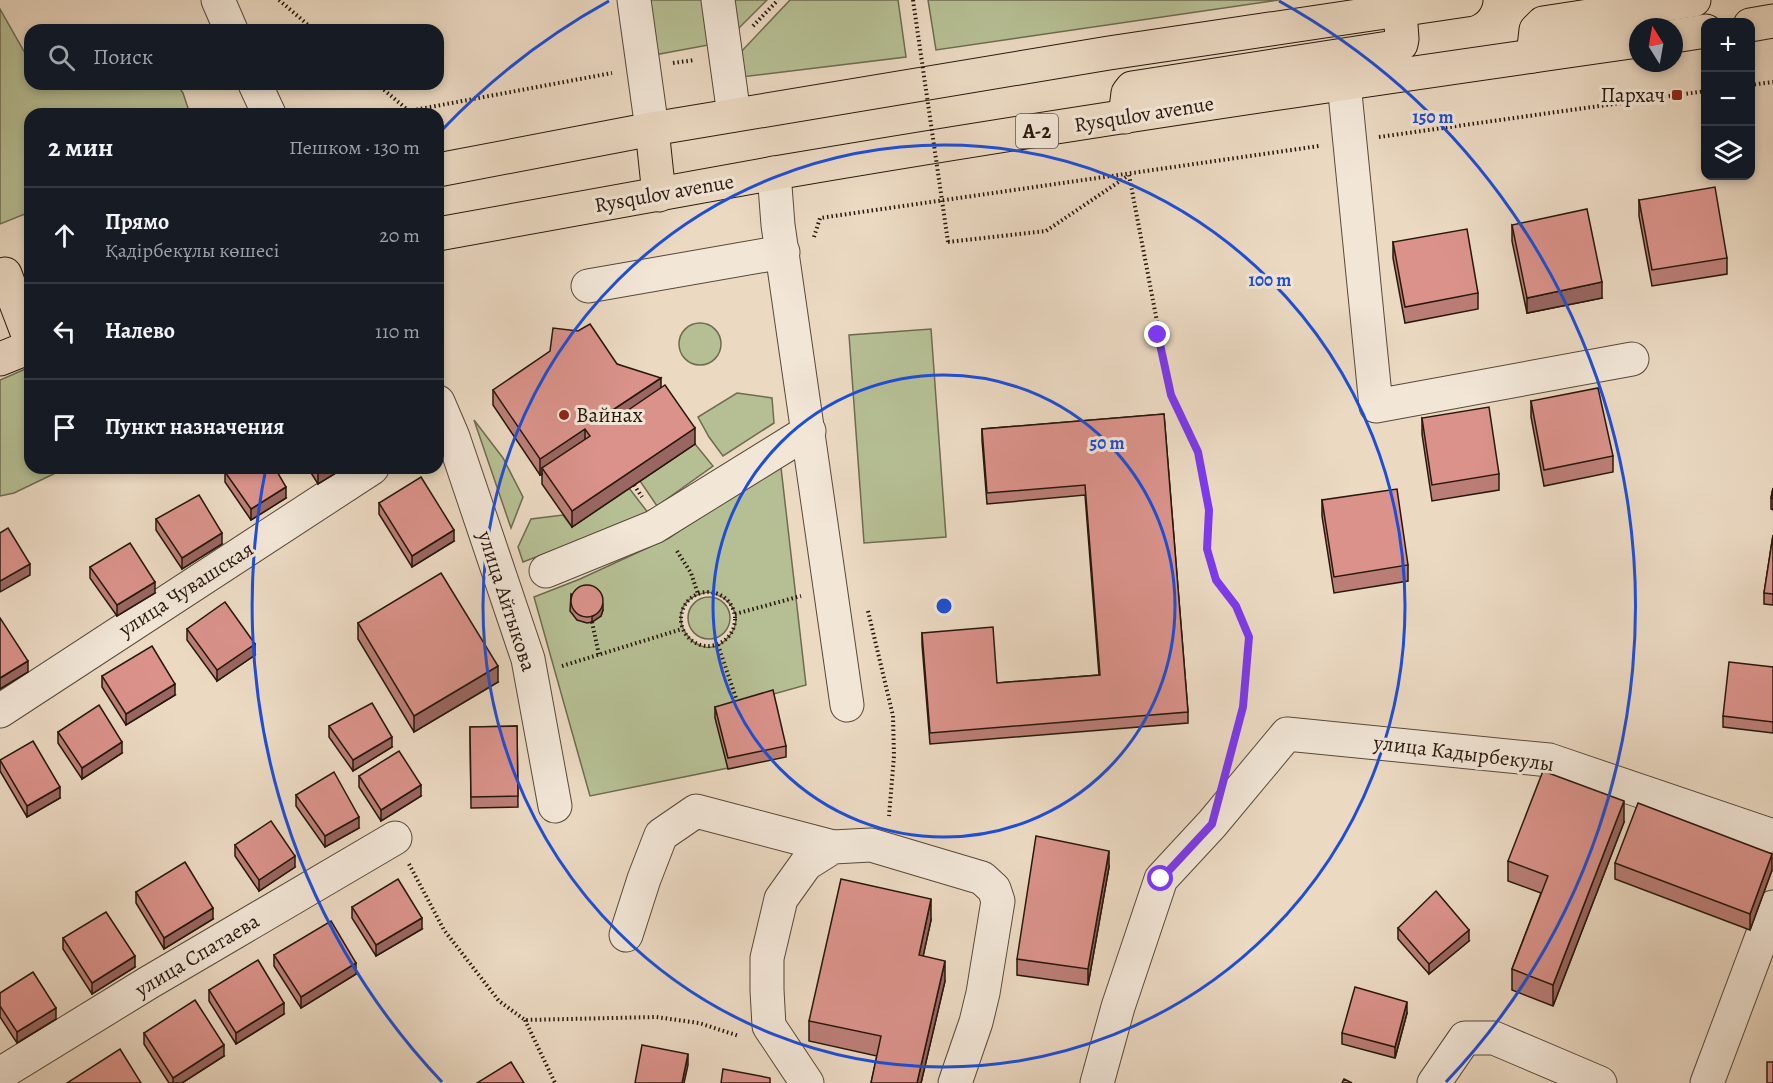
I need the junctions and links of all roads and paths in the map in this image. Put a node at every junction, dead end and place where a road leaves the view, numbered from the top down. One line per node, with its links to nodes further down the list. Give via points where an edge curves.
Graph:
1 (218, 0): 11 (street)
2 (279, 0): 12 (path)
3 (634, 0): 19 (street)
4 (718, 0): 17 (street)
5 (778, 0): 17 (path)
6 (913, 0): 35 (path, bridge, via 948,242 1046,231)
7 (1466, 0): 9 (main road)
8 (1694, 0): 18 (main road, via 1543,23 1536,30)
9 (1400, 10): 29 (main road); 30 (main road, via 1402,39 1395,47 1132,88)
10 (1773, 21): 13 (main road)
11 (228, 24)
12 (307, 24)
13 (1755, 24)
14 (1701, 32): 15 (main road)
15 (1683, 35)
16 (1629, 42): 18 (main road, Rysqulov avenue / A-2)
17 (726, 55): 19 (path); 29 (street)
18 (1533, 56): 21 (main road, Rysqulov avenue / A-2)
19 (644, 68): 28 (path); 31 (street)
20 (1773, 82): 22 (path)
21 (1344, 83): 30 (main road, Rysqulov avenue / A-2); 32 (street)
22 (1755, 84)
23 (258, 90): 26 (street)
24 (384, 90): 27 (path)
25 (1701, 92): 32 (path)
26 (265, 108)
27 (405, 108)
28 (425, 108)
29 (734, 115): 31 (main road)
30 (1125, 117): 34 (main road, Rysqulov avenue / A-2)
31 (652, 129): 33 (main road); 36 (main road)
32 (1350, 141): 35 (path); 44 (street, via 1376,406)
33 (444, 169)
34 (774, 173): 36 (main road, Rysqulov avenue / A-2); 38 (street, via 778,225)
35 (1129, 175): 38 (path, via 820,218 814,236); 61 (path, via 1171,395 1198,452 1209,510 1207,549 1216,580 1236,606 1249,637 1243,707)
36 (659, 195): 37 (main road, Rysqulov avenue / A-2)
37 (444, 233)
38 (798, 250): 40 (street); 46 (street)
39 (12, 272): 41 (main road)
40 (588, 286)
41 (24, 317)
42 (24, 349): 43 (main road)
43 (0, 359)
44 (1632, 359)
45 (444, 425): 62 (street, улица Айтыкова, via 528,659)
46 (809, 431): 48 (street); 50 (street)
47 (363, 474): 60 (street, улица Чувашская)
48 (660, 523): 49 (street); 51 (path, via 691,573)
49 (546, 571)
50 (831, 587): 52 (path); 58 (street)
51 (698, 594): 52 (path, via 708,592 725,598); 54 (path, via 681,612)
52 (735, 614): 55 (path, via 732,632)
53 (592, 622): 56 (path)
54 (682, 629): 55 (path, via 693,643); 56 (path)
55 (718, 645): 59 (path)
56 (599, 654): 57 (path)
57 (554, 668)
58 (847, 705)
59 (740, 710)
60 (0, 711)
61 (1232, 749)
62 (555, 806)
63 (1773, 836): 74 (street, улица Кадырбекулы, via 1549,760 1287,734 1161,879)
64 (395, 838): 68 (path, via 444,930 499,1001); 70 (street, улица Спатаева)
65 (833, 847): 67 (street, via 696,811 661,835); 69 (street, via 806,864 781,899 767,958 767,990 769,1026); 73 (street, via 871,845 982,878 994,889 998,901 983,993)
66 (1773, 907): 77 (street)
67 (626, 935)
68 (525, 1020): 69 (path, via 656,1017 699,1023); 71 (path)
69 (783, 1049): 72 (street)
70 (0, 1074)
71 (555, 1083)
72 (807, 1083)
73 (955, 1083)
74 (1097, 1083)
75 (1434, 1083): 76 (street, via 1465,1038 1494,1038)
76 (1600, 1083)
77 (1707, 1083)

